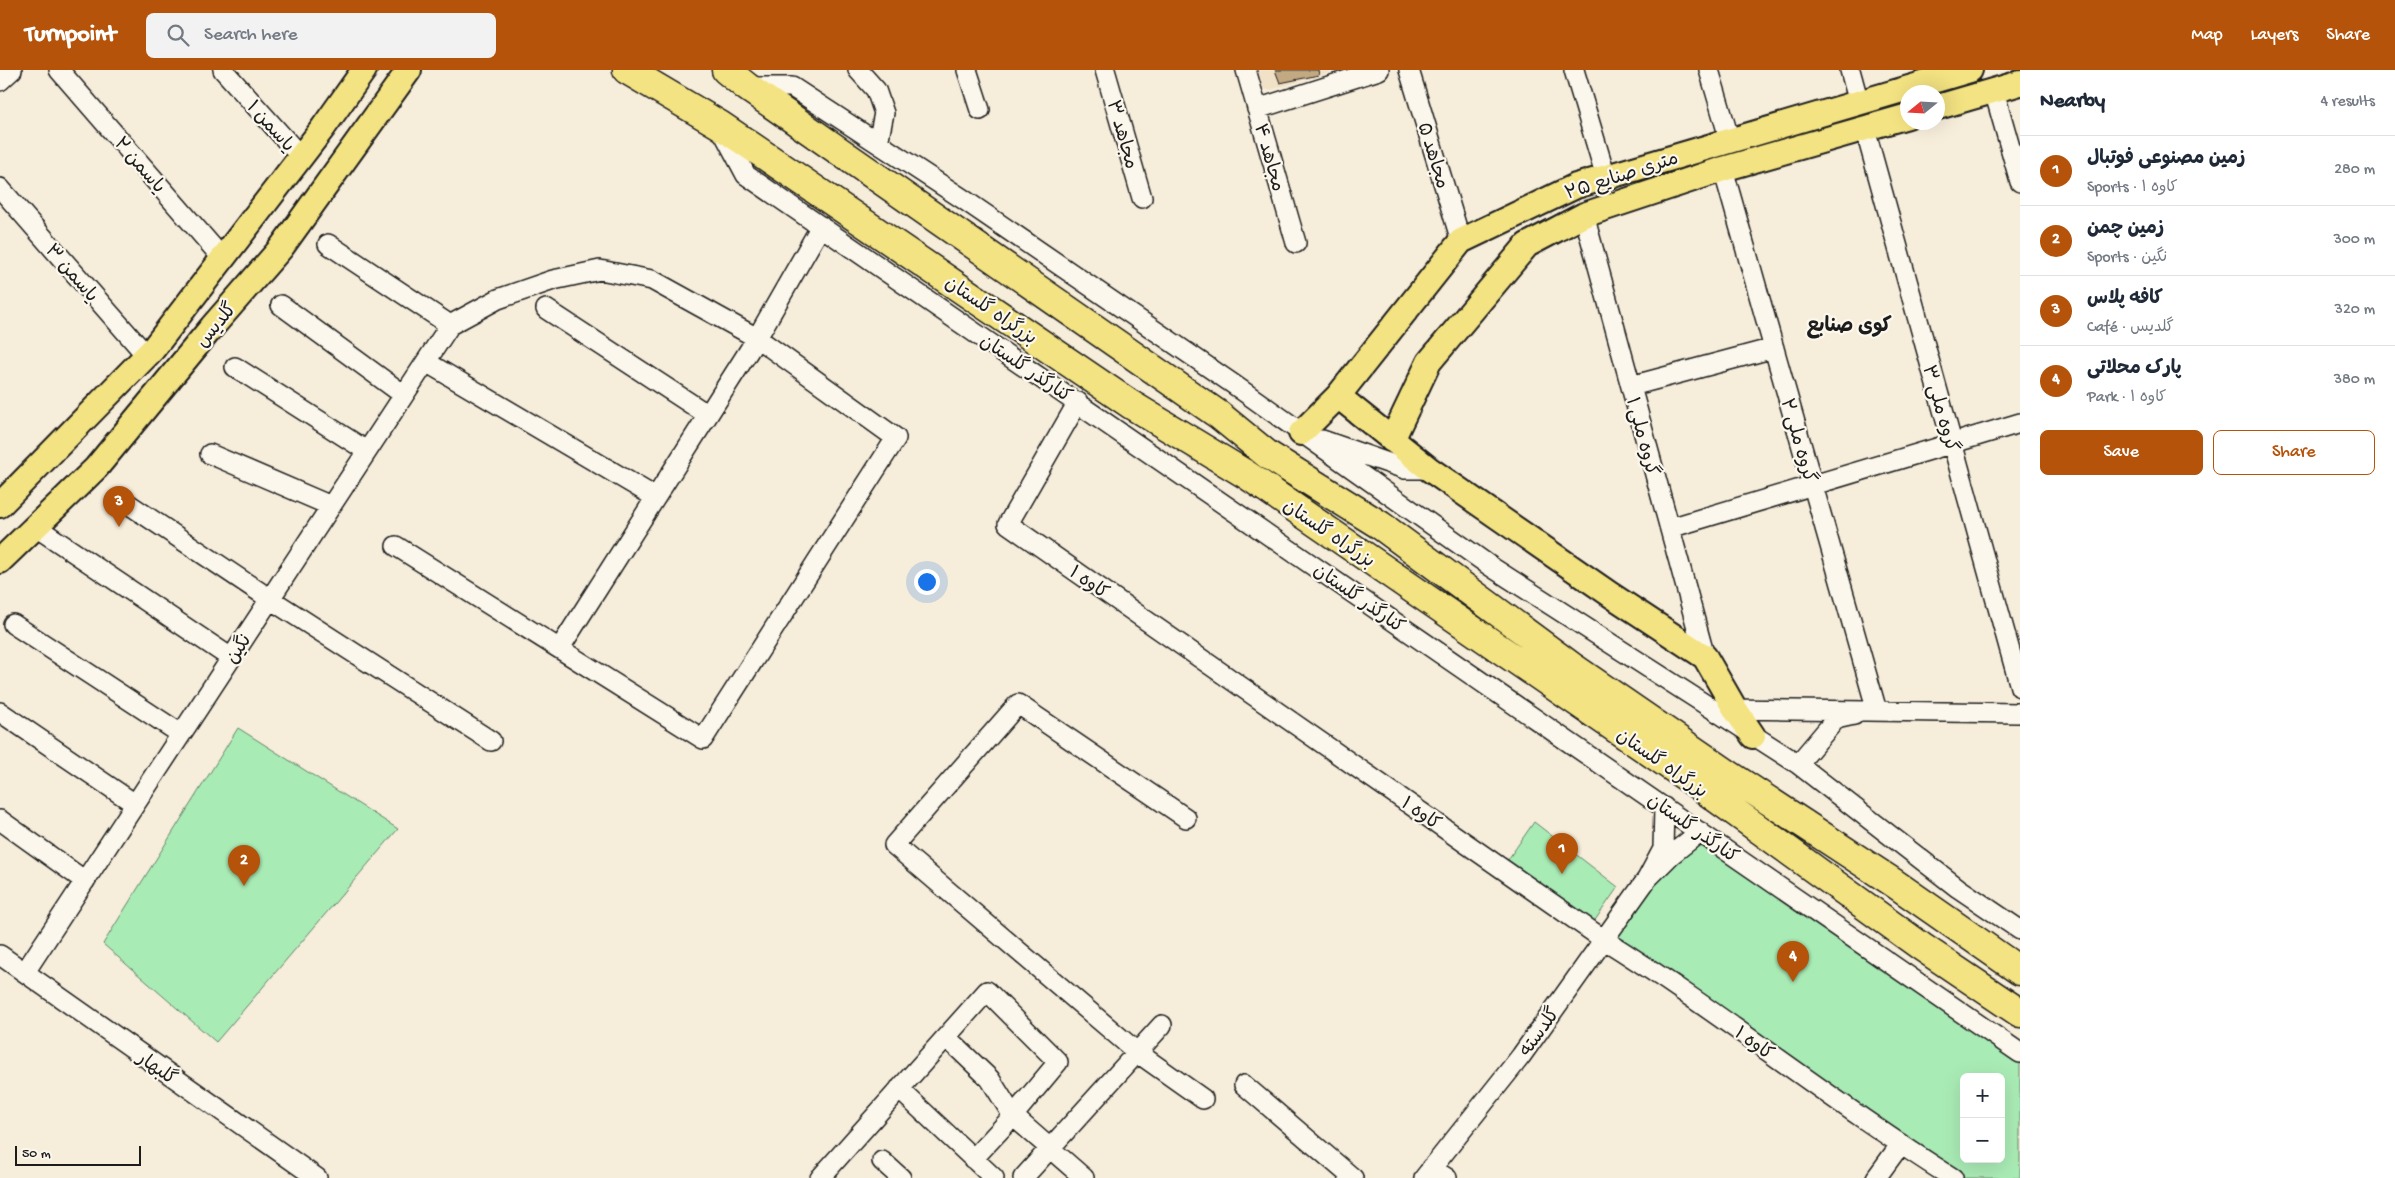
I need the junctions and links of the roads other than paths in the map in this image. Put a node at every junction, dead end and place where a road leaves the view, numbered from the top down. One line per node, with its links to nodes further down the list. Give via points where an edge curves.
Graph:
1 (12, 70): 18 (street)
2 (59, 70): 42 (street, یاسمن ۲)
3 (223, 70): 30 (street, یاسمن ۱)
4 (409, 70): 72 (main road, گلدیس, via 281,248 96,468)
5 (627, 70): 26 (highway, بزرگراه گلستان)
6 (858, 70): 29 (street, via 876,90 884,113)
7 (967, 70): 24 (street)
8 (1105, 70): 36 (street, مجاهد ۳)
9 (1246, 70): 23 (street, مجاهد ۴)
10 (1379, 70): 23 (street)
11 (1409, 70): 39 (street, ۵ مجاهد)
12 (1574, 70): 32 (street)
13 (1710, 70): 28 (street)
14 (1850, 70): 21 (street)
15 (1970, 70): 21 (main road, ۲۵ متری صنایع)
16 (356, 73): 30 (main road, گلدیس)
17 (737, 78): 29 (street, via 792,87); 45 (highway, بزرگراه گلستان)
18 (0, 81)
19 (2020, 83): 20 (main road)
20 (1994, 91): 22 (main road); 33 (street)
21 (1859, 103): 27 (main road); 28 (main road, ۲۵ متری صنایع)
22 (1945, 105)
23 (1257, 109): 40 (street, مجاهد ۴)
24 (980, 110)
25 (1900, 118): 27 (main road, ۲۵ متری صنایع)
26 (720, 125): 38 (street, کنارگذر گلستان, via 746,175); 51 (highway, بزرگراه گلستان)
27 (1864, 129): 31 (main road, ۲۵ متری صنایع); 63 (street, گروه ملی ۳)
28 (1730, 140): 32 (main road, ۲۵ متری صنایع)
29 (878, 143): 61 (street)
30 (301, 158): 42 (main road, گلدیس)
31 (1723, 169): 37 (main road, ۲۵ متری صنایع); 49 (street, گروه ملی ۲)
32 (1606, 177): 34 (main road, ۲۵ متری صنایع)
33 (2020, 182)
34 (1576, 186): 37 (main road); 39 (main road, ۲۵ متری صنایع)
35 (0, 188): 50 (street, یاسمن ۳)
36 (1142, 198)
37 (1584, 215): 55 (street, گروه ملی ۱); 62 (main road, ۲۵ متری صنایع, via 1527,245 1521,252 1429,362)
38 (822, 226): 47 (street); 58 (street, کنارگذر گلستان)
39 (1461, 241): 57 (main road, ۲۵ متری صنایع)
40 (1296, 243)
41 (328, 244): 46 (street)
42 (223, 259): 50 (main road, گلدیس)
43 (281, 304): 56 (street)
44 (546, 309): 59 (street)
45 (1082, 320): 48 (highway, بزرگراه گلستان); 51 (highway, via 1086,337 1084,344 1076,352)
46 (450, 325): 47 (street, via 498,299 552,280 600,270 652,280); 52 (street, نگین)
47 (757, 338): 59 (street); 78 (street, via 896,438 891,446 703,740)
48 (1114, 342): 54 (highway, via 1101,346 1094,354); 101 (highway, بزرگراه گلستان, via 1219,414 1268,455 1380,525 1571,666)
49 (1774, 348): 55 (street); 67 (street, گروه ملی ۲)
50 (146, 355): 70 (main road, گلدیس)
51 (1062, 357): 54 (highway, بزرگراه گلستان)
52 (426, 362): 56 (street, نگین); 68 (street)
53 (235, 367): 64 (street)
54 (1092, 377): 103 (highway, بزرگراه گلستان, via 1263,486 1695,783)
55 (1631, 386): 73 (street, گروه ملی ۱)
56 (404, 395): 64 (street, نگین)
57 (1338, 396): 61 (main road, ۲۵ متری صنایع); 62 (main road)
58 (1078, 402): 92 (street, کنارگذر گلستان); 99 (street, کاوه ۱, via 1008,524)
59 (708, 415): 68 (street)
60 (2020, 423): 63 (street)
61 (1301, 433): 66 (street, via 1405,468); 82 (street, via 1490,566)
62 (1392, 440): 66 (main road)
63 (1952, 443): 67 (street); 81 (street, گروه ملی ۳)
64 (368, 451): 71 (street, نگین)
65 (210, 454): 71 (street)
66 (1429, 468): 79 (main road)
67 (1813, 485): 73 (street); 84 (street, گروه ملی ۲)
68 (655, 497): 78 (street)
69 (121, 499): 76 (street)
70 (0, 505)
71 (331, 506): 76 (street, نگین)
72 (36, 527): 75 (main road, گلدیس); 80 (street)
73 (1670, 528): 79 (street, گروه ملی ۱)
74 (396, 546): 78 (street)
75 (0, 562)
76 (270, 599): 80 (street, نگین); 89 (street)
77 (13, 624): 87 (street)
78 (560, 648)
79 (1705, 657): 83 (main road)
80 (231, 658): 87 (street, نگین)
81 (2020, 687)
82 (1711, 709): 83 (street); 88 (street)
83 (1735, 709): 84 (street); 88 (main road)
84 (1877, 711): 86 (street); 90 (street, via 1836,719)
85 (0, 712): 91 (street)
86 (2020, 713)
87 (181, 734): 91 (street, نگین)
88 (1753, 736): 90 (street)
89 (491, 741)
90 (1798, 764): 98 (street, via 1958,888)
91 (135, 804): 97 (street, نگین)
92 (1664, 807): 95 (street, کنارگذر گلستان); 96 (street, via 1662,849)
93 (1186, 818): 106 (street, via 1018,704 894,845)
94 (0, 820): 97 (street)
95 (1700, 832): 96 (street); 107 (street, کنارگذر گلستان)
96 (1646, 879): 99 (street, گلدسته)
97 (85, 880): 102 (street, نگین)
98 (2020, 930)
99 (1603, 939): 112 (street, کاوه ۱, via 1671,981); 116 (street, گلدسته, via 1521,1056)
100 (0, 955): 102 (street, گلبهار)
101 (2020, 971)
102 (24, 972): 117 (street, گلبهار)
103 (2020, 1013)
104 (1162, 1025): 106 (street)
105 (946, 1037): 109 (street); 111 (street, via 990,1079); 111 (street, via 986,991 1058,1062)
106 (1138, 1053): 110 (street); 113 (street)
107 (2020, 1053)
108 (1244, 1085): 123 (street)
109 (899, 1089): 114 (street); 118 (street)
110 (1203, 1099)
111 (1014, 1116): 113 (street); 114 (street)
112 (1900, 1145): 125 (street); 126 (street, کاوه ۱)
113 (1050, 1149): 121 (street); 122 (street)
114 (974, 1159): 120 (street)
115 (882, 1161): 119 (street)
116 (1428, 1173): 124 (street)
117 (317, 1178)
118 (820, 1178)
119 (901, 1178)
120 (994, 1178)
121 (1023, 1178)
122 (1084, 1178)
123 (1354, 1178)
124 (1447, 1178)
125 (1876, 1178)
126 (1953, 1178)

